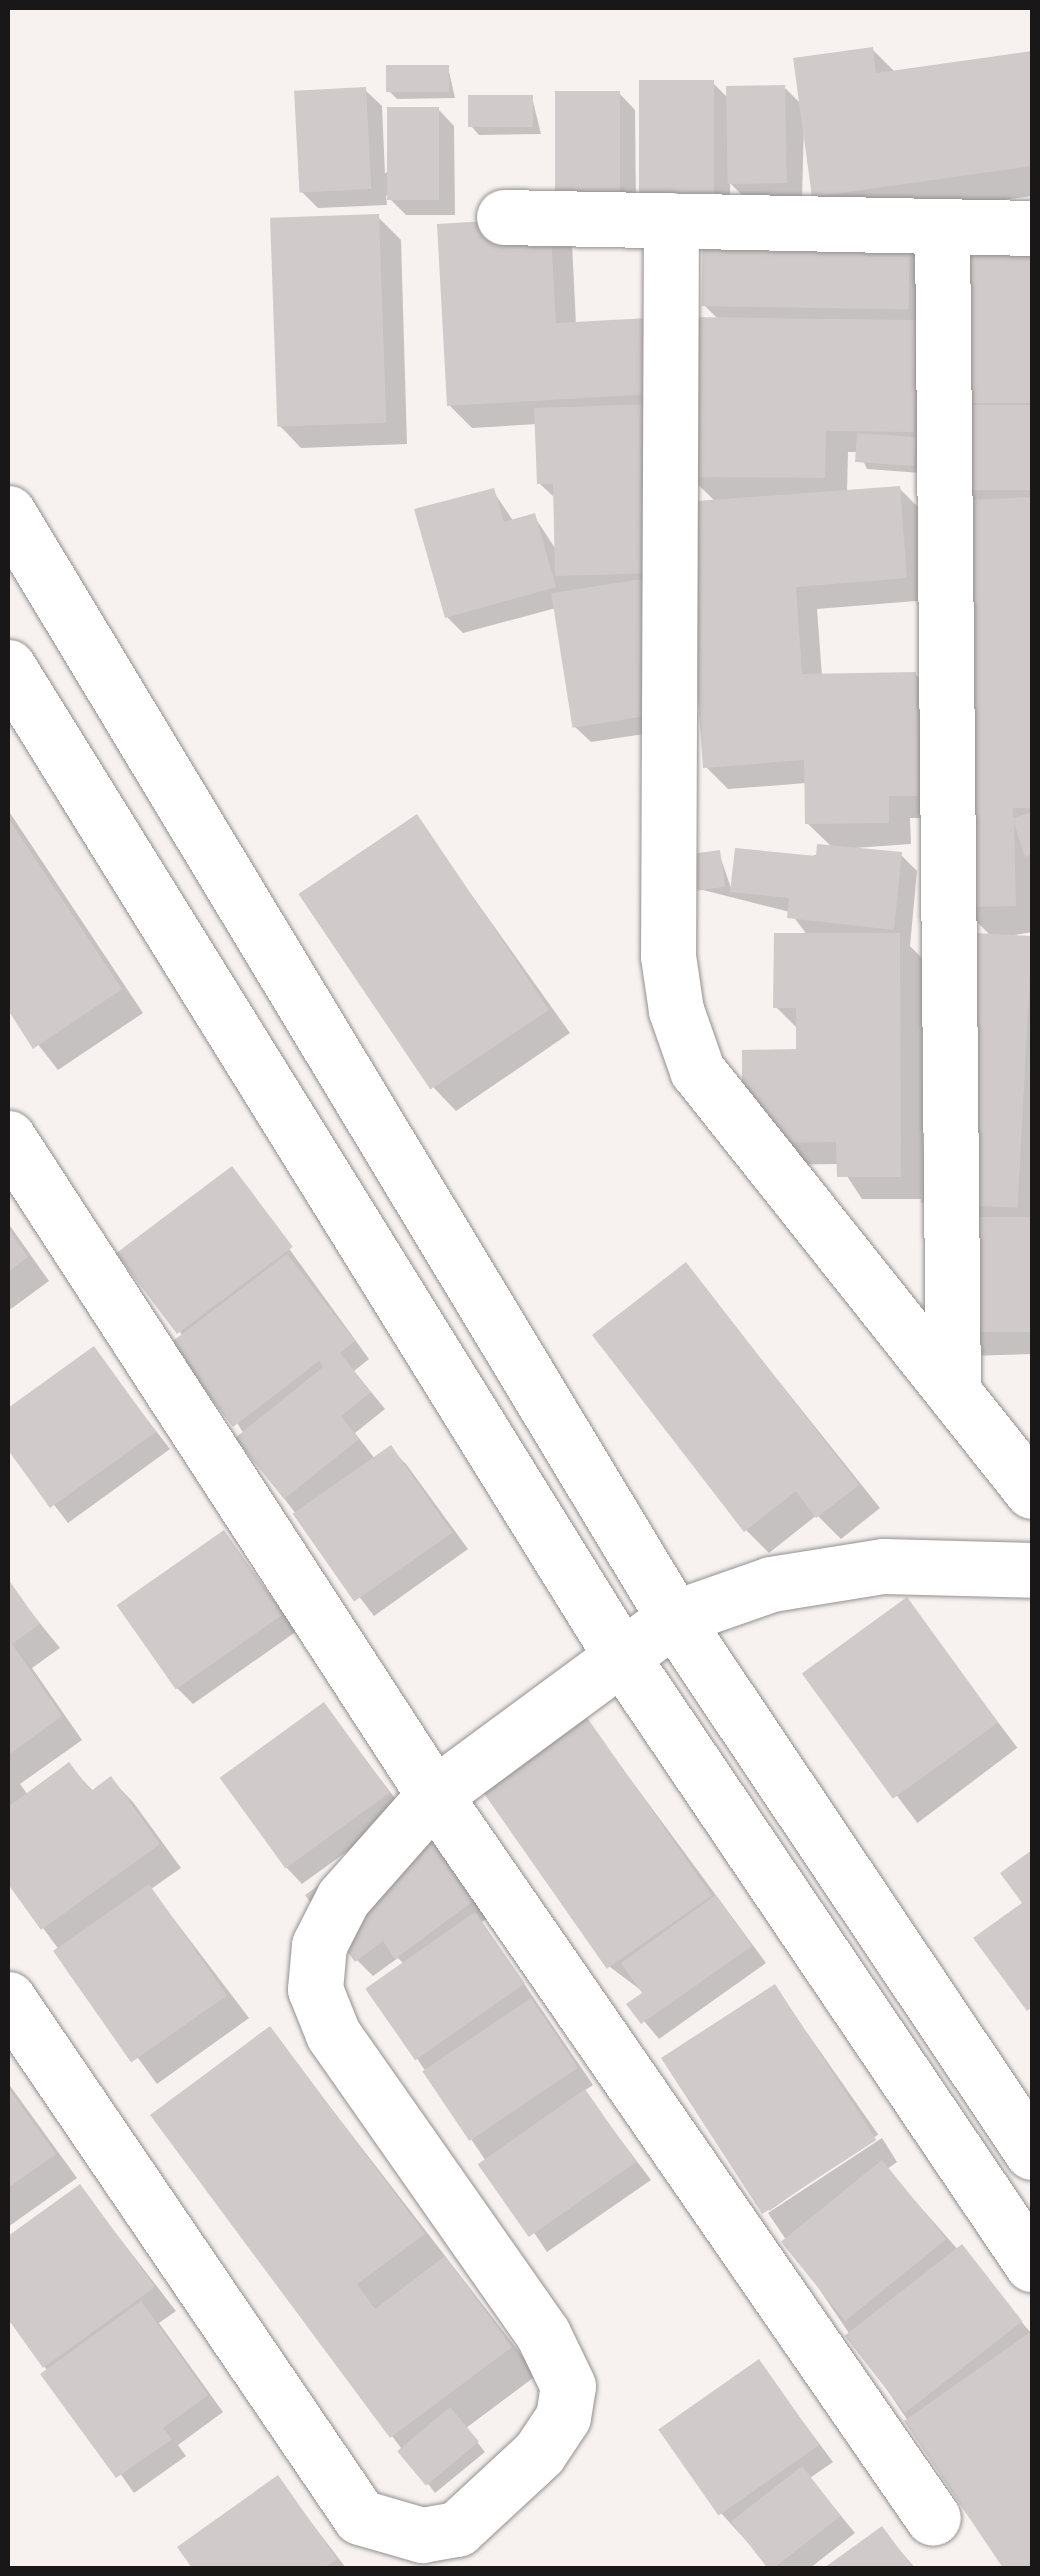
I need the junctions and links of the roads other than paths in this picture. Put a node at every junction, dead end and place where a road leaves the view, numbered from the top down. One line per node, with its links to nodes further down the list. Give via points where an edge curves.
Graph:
1 (504, 218): 2 (street)
2 (672, 220): 3 (street); 8 (street, via 676,1010 697,1070)
3 (942, 228): 4 (street); 8 (street)
4 (1032, 228)
5 (8, 513): 11 (street)
6 (8, 667): 12 (street)
7 (8, 1138): 13 (street)
8 (953, 1392): 9 (street)
9 (1032, 1491)
10 (1032, 1570): 11 (street, via 884,1566 772,1584)
11 (674, 1618): 12 (street); 15 (street)
12 (618, 1652): 13 (street); 16 (street)
13 (434, 1796): 14 (street, via 343,1898 319,1946 315,1989 333,2034 543,2334 568,2386 563,2417 540,2453 457,2529 422,2535 360,2517); 17 (street)
14 (8, 1999)
15 (1032, 2152)
16 (1032, 2264)
17 (934, 2518)

